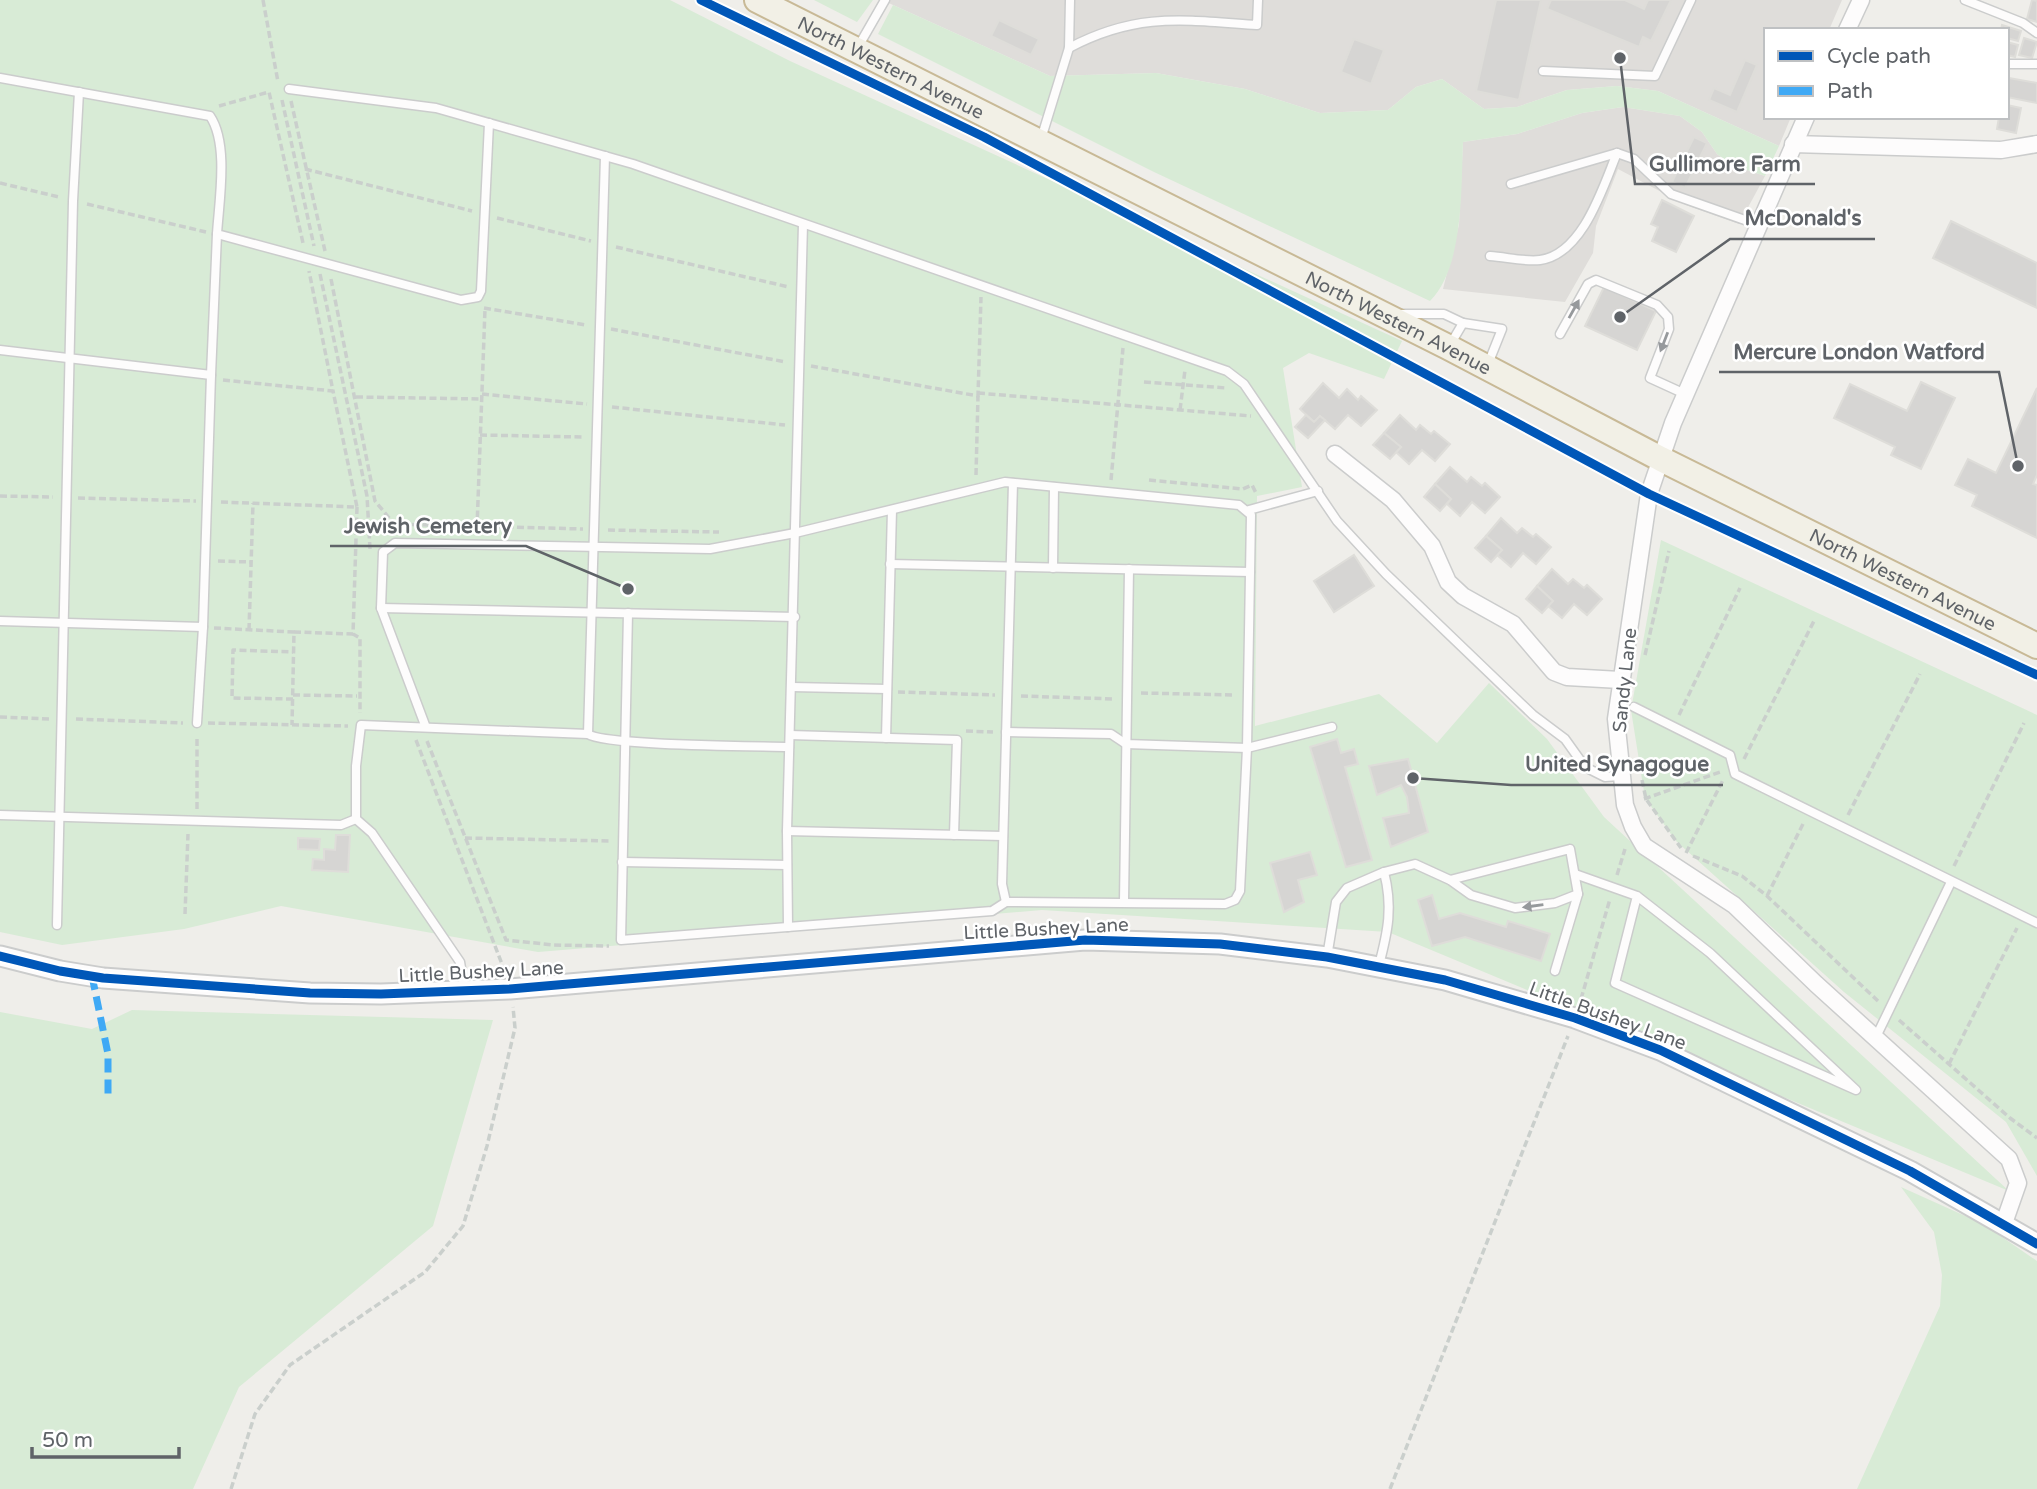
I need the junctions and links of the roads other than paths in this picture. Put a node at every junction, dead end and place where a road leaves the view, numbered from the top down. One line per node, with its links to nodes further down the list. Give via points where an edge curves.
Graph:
1 (757, 0): 11 (highway, North Western Avenue)
2 (885, 0): 11 (lane)
3 (1070, 0): 10 (lane)
4 (1258, 0): 10 (lane, via 1257,25 1147,20 1116,27)
5 (1691, 0): 14 (lane, via 1655,76)
6 (1965, 0): 9 (lane)
7 (1857, 2): 8 (street)
8 (1848, 28)
9 (2037, 33)
10 (1069, 48): 20 (lane)
11 (856, 50): 20 (highway, North Western Avenue)
12 (2009, 64): 13 (lane)
13 (2037, 64)
14 (1543, 71)
15 (0, 78): 17 (lane)
16 (289, 89): 19 (lane, via 436,108)
17 (79, 92): 28 (lane, via 210,116 221,143); 35 (lane)
18 (1804, 119): 21 (street, Sandy Lane)
19 (489, 123): 24 (lane); 28 (lane, via 478,297 461,300)
20 (1040, 142): 30 (highway, North Western Avenue)
21 (1793, 144): 22 (street, via 2001,150); 27 (street, Sandy Lane)
22 (2037, 144)
23 (1617, 153): 25 (lane); 27 (lane, via 1634,159 1671,194); 29 (lane, via 1586,226 1563,249 1541,260)
24 (605, 156): 26 (lane); 47 (lane)
25 (1511, 184)
26 (803, 224): 43 (lane, via 1237,376); 46 (lane)
27 (1759, 225): 38 (street, Sandy Lane)
28 (217, 234): 37 (lane)
29 (1490, 256)
30 (1384, 315): 31 (lane, via 1444,314); 33 (highway, North Western Avenue)
31 (1463, 323): 33 (lane); 36 (lane, via 1502,329)
32 (1560, 334): 38 (lane, one-way to 38, via 1588,284 1596,279 1657,305 1668,317 1669,329 1650,378)
33 (1448, 347): 36 (highway, North Western Avenue)
34 (0, 350): 35 (lane)
35 (69, 358): 37 (lane); 58 (lane)
36 (1486, 367): 40 (highway, North Western Avenue)
37 (211, 375): 59 (lane)
38 (1688, 395): 40 (street, Sandy Lane)
39 (1335, 454): 61 (street, via 1393,500 1432,547 1448,582 1462,596 1513,624 1554,672)
40 (1661, 459): 60 (highway, North Western Avenue); 61 (street, Sandy Lane, via 1649,494)
41 (1013, 483): 42 (lane); 44 (lane); 49 (lane)
42 (1054, 487): 45 (lane, via 1239,505); 50 (lane)
43 (1318, 491): 45 (lane); 76 (lane, via 1337,521 1386,573 1533,716 1565,739 1585,767 1605,777)
44 (892, 510): 46 (lane); 48 (lane)
45 (1249, 510): 52 (lane)
46 (795, 533): 47 (lane, via 710,549); 56 (lane)
47 (594, 548): 53 (lane, via 392,544 382,558); 54 (lane)
48 (890, 564): 49 (lane); 63 (lane)
49 (1011, 567): 50 (lane); 68 (lane)
50 (1052, 568): 51 (lane)
51 (1129, 569): 52 (lane); 73 (lane)
52 (1250, 572): 75 (lane)
53 (381, 608): 54 (lane); 66 (lane)
54 (592, 611): 55 (lane); 69 (lane)
55 (628, 612): 56 (lane); 72 (lane)
56 (794, 617): 62 (lane)
57 (0, 621): 58 (lane)
58 (64, 624): 59 (lane); 78 (lane)
59 (202, 628): 65 (lane)
60 (2037, 646)
61 (1620, 680): 76 (street, Sandy Lane, via 1616,719)
62 (792, 687): 63 (lane); 70 (lane)
63 (887, 688): 71 (lane)
64 (1634, 707): 88 (lane, via 1730,755 1734,771)
65 (197, 723)
66 (425, 725): 69 (lane); 79 (lane, via 361,725)
67 (1332, 727): 75 (lane)
68 (1006, 732): 73 (lane, via 1111,734); 82 (lane)
69 (588, 734): 72 (lane, via 595,739)
70 (790, 735): 71 (lane); 74 (lane)
71 (886, 738): 81 (lane, via 957,740)
72 (623, 741): 74 (lane); 83 (lane)
73 (1126, 744): 75 (lane); 91 (lane)
74 (789, 747): 80 (lane)
75 (1247, 748): 91 (lane, via 1240,891 1235,900 1225,904)
76 (1620, 776): 101 (street, Sandy Lane, via 1625,805 1644,846 1734,905)
77 (0, 815): 78 (lane)
78 (59, 817): 79 (lane, via 341,825); 94 (lane)
79 (356, 819): 100 (lane, via 372,833 460,962)
80 (787, 831): 81 (lane); 84 (lane)
81 (954, 835): 82 (lane)
82 (1003, 835): 92 (lane)
83 (622, 862): 84 (lane); 95 (lane, via 621,940)
84 (787, 865): 95 (lane)
85 (1384, 872): 87 (lane, via 1415,864); 97 (lane, via 1348,888 1336,902); 98 (lane, via 1390,898)
86 (1575, 874): 87 (lane, via 1570,849); 89 (lane); 90 (lane)
87 (1450, 880): 89 (lane, one-way to 87, via 1556,903 1515,908 1471,895)
88 (1950, 881): 93 (lane); 101 (lane)
89 (1578, 894): 99 (lane)
90 (1637, 896): 90 (lane, via 1710,953 1856,1090 1615,983)
91 (1124, 901): 92 (lane)
92 (1006, 902): 95 (lane, via 992,911)
93 (2037, 923)
94 (57, 925)
95 (788, 927)
96 (0, 956): 100 (street, Little Bushey Lane, via 60,971 186,986 310,993)
97 (1327, 957): 98 (street, Little Bushey Lane); 100 (street, Little Bushey Lane, via 1220,944 1085,940)
98 (1379, 965): 102 (street, Little Bushey Lane, via 1576,1018 1660,1050 1910,1171)
99 (1555, 971)
100 (465, 992)
101 (1876, 1037): 102 (street, Sandy Lane, via 2009,1159 2018,1184)
102 (2004, 1223): 103 (street, Little Bushey Lane)
103 (2037, 1244)

